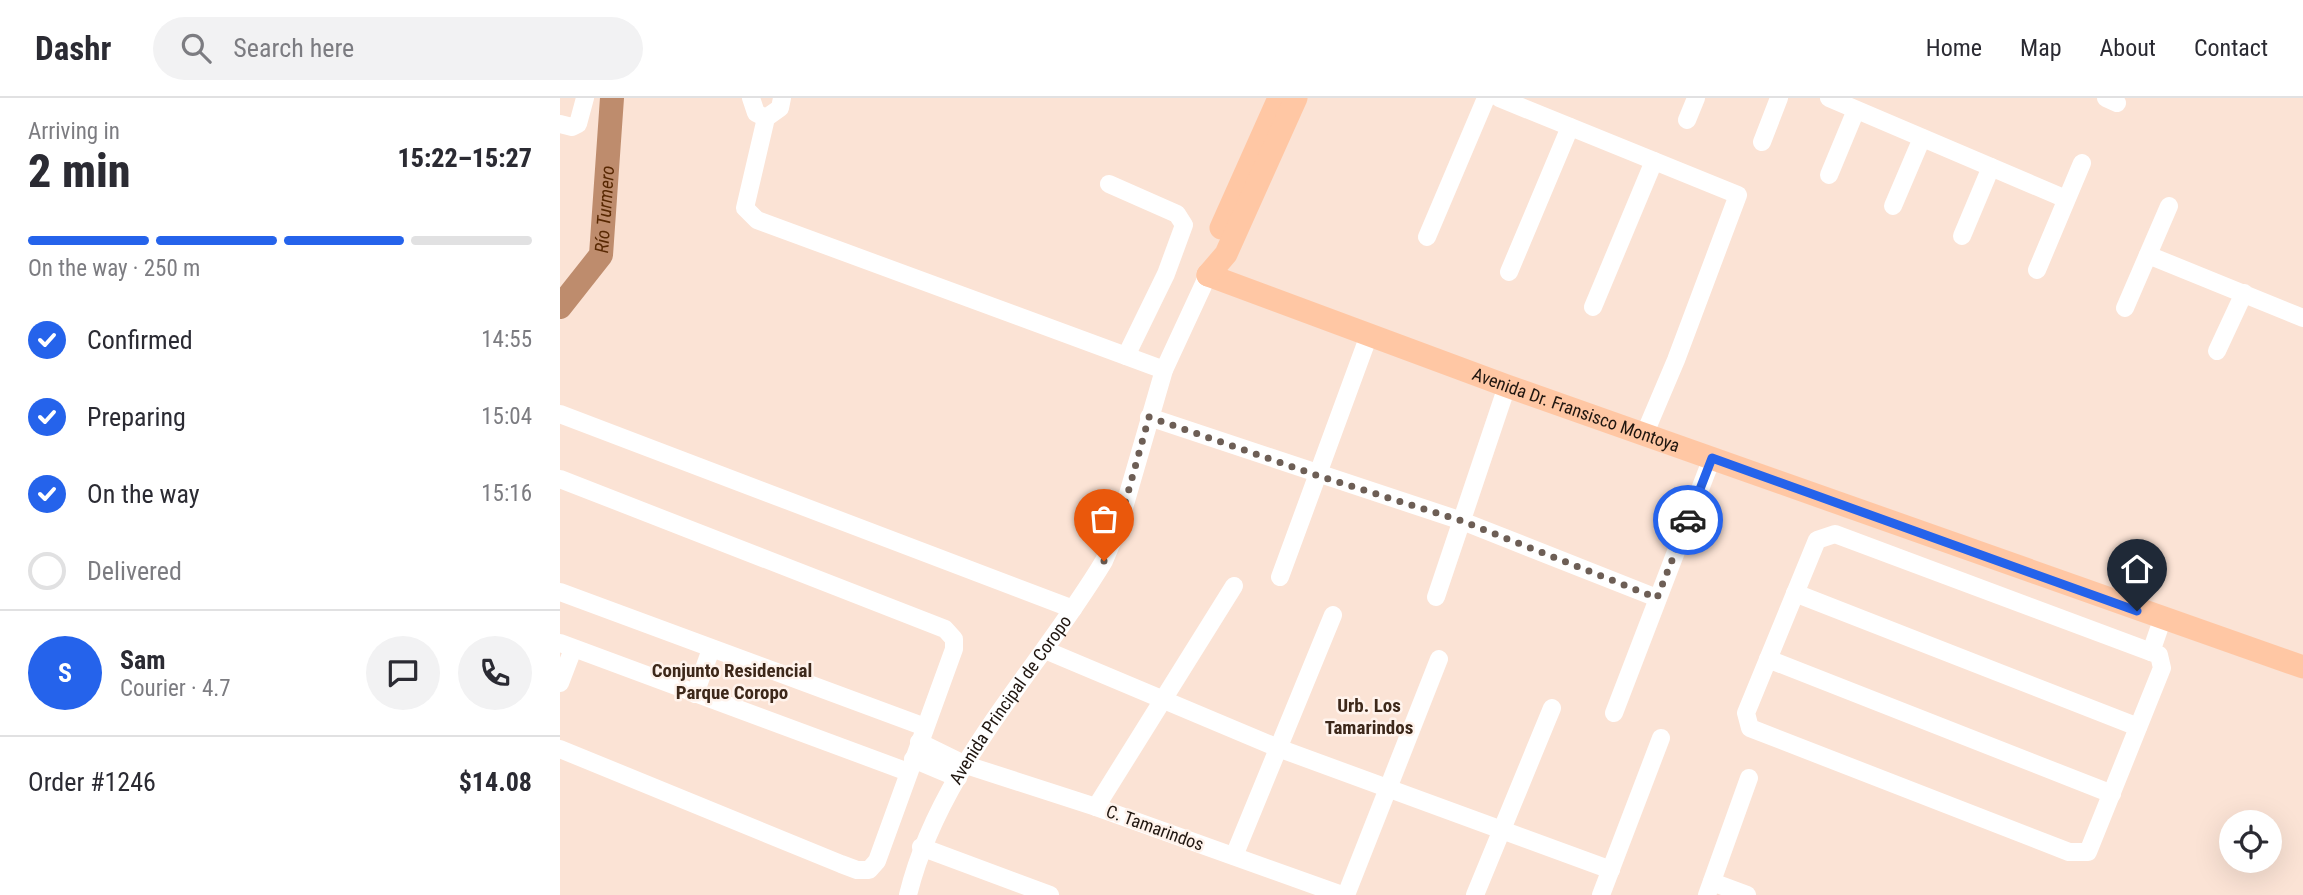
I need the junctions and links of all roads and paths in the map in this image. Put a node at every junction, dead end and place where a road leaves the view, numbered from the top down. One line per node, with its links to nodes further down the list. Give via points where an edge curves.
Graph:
1 (585, 98): 14 (street, via 578,124)
2 (751, 98): 12 (street, via 757,113)
3 (782, 98): 12 (street, via 780,108)
4 (1279, 98): 31 (main road, Avenida Principal de Coropo, via 1213,246)
5 (1296, 98): 31 (main road, Avenida Principal de Coropo, via 1226,254)
6 (1486, 98): 27 (street)
7 (1499, 98): 15 (street)
8 (1696, 98): 13 (street)
9 (1779, 98): 17 (street)
10 (1829, 98): 11 (street)
11 (1856, 110): 16 (street); 21 (street)
12 (766, 118): 38 (street, via 746,208 757,220)
13 (1687, 120)
14 (560, 124)
15 (1570, 127): 18 (street); 30 (street)
16 (1922, 138): 20 (street); 24 (street)
17 (1762, 142)
18 (1654, 161): 33 (street); 43 (street, via 1738,195)
19 (2082, 163): 23 (street)
20 (1992, 167): 23 (street); 26 (street)
21 (1829, 175)
22 (1109, 184): 38 (street, via 1177,214 1184,225)
23 (2066, 200): 29 (street)
24 (1893, 206)
25 (2169, 206): 28 (street)
26 (1962, 236)
27 (1427, 237)
28 (2148, 255): 32 (street); 34 (street)
29 (2037, 270)
30 (1509, 272)
31 (1208, 275): 36 (main road, Avenida Dr. Fransisco Montoya); 39 (street, Avenida Principal de Coropo)
32 (2244, 293): 35 (street); 37 (street)
33 (1592, 307)
34 (2125, 308)
35 (2303, 318)
36 (1369, 335): 40 (main road, Avenida Dr. Fransisco Montoya); 45 (street)
37 (2217, 351)
38 (1126, 356): 39 (street)
39 (1164, 370): 42 (street, Avenida Principal de Coropo)
40 (1507, 386): 43 (main road, Avenida Dr. Fransisco Montoya); 47 (street)
41 (560, 414): 54 (street)
42 (1149, 417): 45 (street); 54 (street, Avenida Principal de Coropo, via 1119,525 1104,561)
43 (1645, 433): 44 (main road, Avenida Dr. Fransisco Montoya)
44 (1712, 458): 53 (street); 56 (main road, Avenida Dr. Fransisco Montoya)
45 (1316, 475): 47 (street); 48 (street)
46 (560, 479): 70 (street, via 945,629 954,639 954,649)
47 (1462, 521): 52 (street); 53 (street)
48 (1280, 577)
49 (1234, 586): 66 (street)
50 (560, 592): 58 (street)
51 (1795, 593): 60 (street, via 1817,540 1835,534); 62 (street); 69 (street)
52 (1436, 597)
53 (1657, 598): 68 (street)
54 (1073, 609): 59 (street, Avenida Principal de Coropo)
55 (1333, 615): 72 (street)
56 (2162, 620): 60 (street); 63 (main road, Avenida Dr. Fransisco Montoya)
57 (567, 646): 64 (street); 65 (street)
58 (712, 649): 65 (street); 70 (street)
59 (1045, 650): 66 (street); 75 (street, Avenida Principal de Coropo)
60 (2151, 652): 69 (street, via 2159,655 2163,664)
61 (1439, 659): 77 (street)
62 (1768, 660): 78 (street); 78 (street, via 1746,713 1750,728 2075,854 2088,852)
63 (2303, 667)
64 (560, 683)
65 (695, 694): 74 (street)
66 (1164, 702): 72 (street); 79 (street)
67 (1552, 708): 80 (street)
68 (1614, 712)
69 (2138, 727): 78 (street)
70 (922, 735): 74 (street); 75 (street)
71 (1661, 738): 83 (street)
72 (1278, 748): 77 (street); 82 (street)
73 (560, 749): 74 (street, via 857,870 869,870 877,862)
74 (910, 766): 75 (street)
75 (962, 771): 79 (street, C. Tamarindos); 81 (street, Avenida Principal de Coropo)
76 (1749, 778): 85 (street)
77 (1388, 789): 80 (street); 88 (street)
78 (2112, 794)
79 (1096, 807): 82 (street, C. Tamarindos)
80 (1502, 830): 83 (street); 89 (street)
81 (921, 847): 86 (street, Avenida Principal de Coropo); 87 (street)
82 (1234, 856): 84 (street, C. Tamarindos)
83 (1611, 870): 90 (street)
84 (1300, 888): 88 (street, C. Tamarindos)
85 (1710, 889): 91 (street)
86 (908, 895)
87 (1050, 895)
88 (1344, 895)
89 (1475, 895)
90 (1601, 895)
91 (1747, 895)

